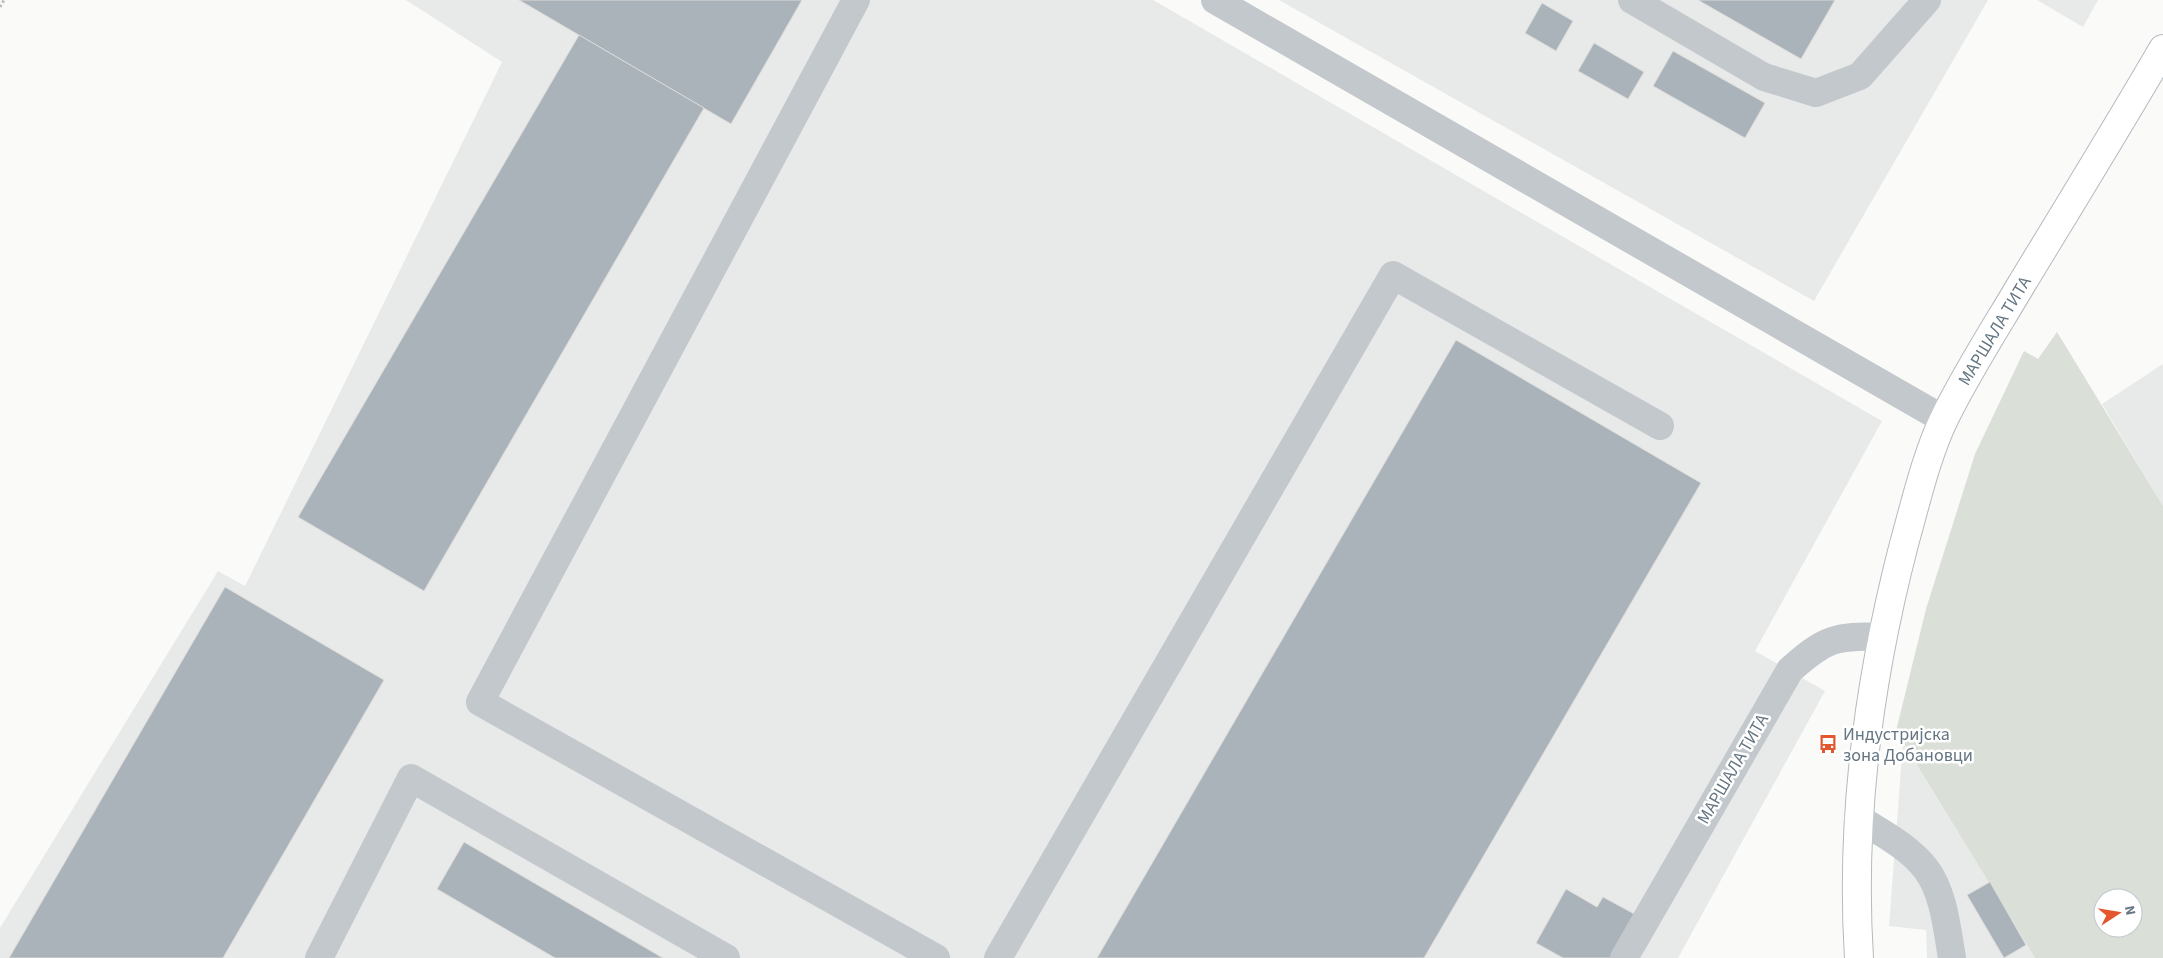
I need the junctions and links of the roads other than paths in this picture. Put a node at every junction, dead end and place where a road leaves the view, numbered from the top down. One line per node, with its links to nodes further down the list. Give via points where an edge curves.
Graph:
1 (856, 0): 12 (lane, via 480,702)
2 (1215, 0): 6 (lane)
3 (1632, 0): 4 (lane, via 1764,76 1816,93 1860,76)
4 (1927, 0)
5 (2163, 49): 6 (main road, МАРШАЛА ТИТА)
6 (1943, 419): 8 (main road, МАРШАЛА ТИТА, via 1908,528)
7 (1660, 426): 13 (lane, via 1393,275)
8 (1882, 637): 9 (main road, МАРШАЛА ТИТА, via 1866,737); 14 (lane, МАРШАЛА ТИТА, via 1848,635 1816,647 1790,670)
9 (1858, 818): 15 (main road, МАРШАЛА ТИТА, via 1855,897); 16 (lane, via 1904,848 1927,870 1942,904)
10 (319, 958): 11 (lane, via 411,778)
11 (726, 958)
12 (936, 958)
13 (998, 958)
14 (1624, 958)
15 (1859, 958)
16 (1952, 958)

